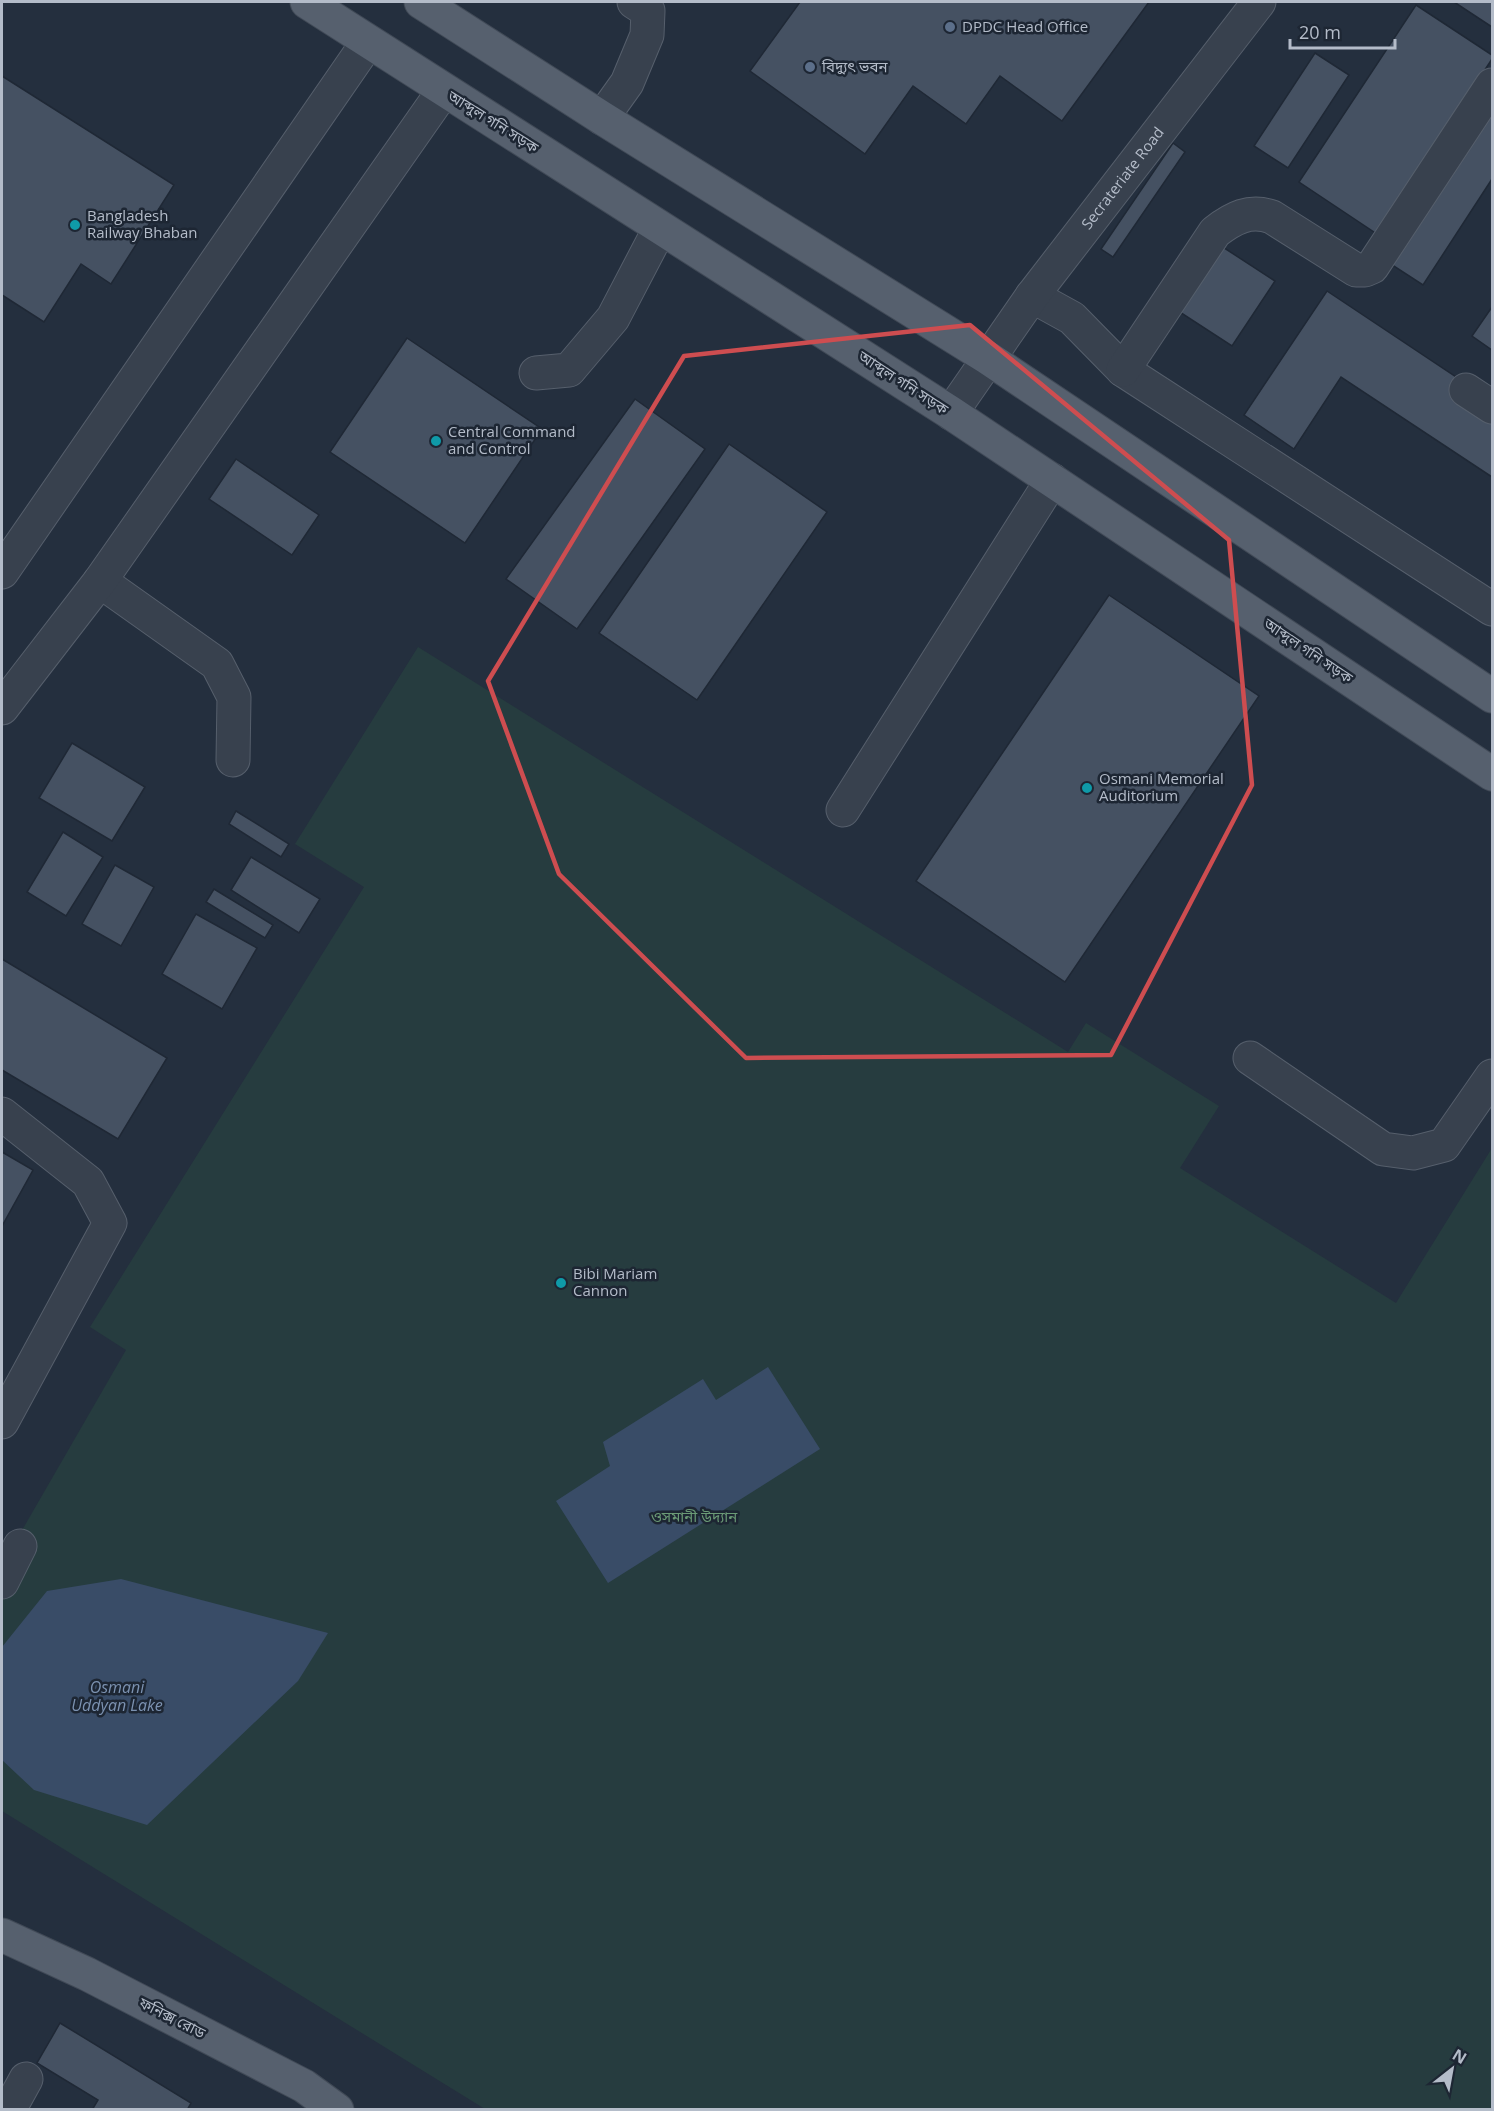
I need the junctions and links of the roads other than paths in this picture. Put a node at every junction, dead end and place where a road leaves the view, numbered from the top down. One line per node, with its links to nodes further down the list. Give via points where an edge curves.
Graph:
1 (307, 2): 5 (main road, আব্দুল গনি সড়ক)
2 (421, 2): 8 (main road)
3 (634, 2): 8 (street, via 648,11 647,35 627,83)
4 (1259, 2): 10 (street, Secrateriate Road)
5 (368, 42): 7 (main road, আব্দুল গনি সড়ক); 16 (street)
6 (1492, 85): 12 (street, via 1372,267 1356,270 1272,217 1260,213 1234,217 1215,232)
7 (444, 90): 9 (main road, আব্দুল গনি সড়ক); 17 (street)
8 (602, 118): 11 (main road)
9 (660, 228): 13 (street, via 614,318 569,370); 14 (main road, আব্দুল গনি সড়ক)
10 (1032, 296): 11 (street, Secrateriate Road); 12 (street, via 1072,318)
11 (988, 357): 14 (street, Secrateriate Road); 19 (main road)
12 (1123, 370): 18 (street)
13 (536, 373)
14 (951, 413): 15 (main road, আব্দুল গনি সড়ক)
15 (1052, 480): 22 (main road, আব্দুল গনি সড়ক); 23 (street)
16 (2, 572)
17 (100, 580): 20 (street); 21 (street, via 217,664 234,698)
18 (1492, 609)
19 (1492, 696)
20 (2, 708)
21 (233, 760)
22 (1492, 774)
23 (843, 810)
24 (1250, 1058): 25 (street, via 1383,1149 1413,1153 1444,1145)
25 (1492, 1076)
26 (2, 1114): 27 (street, via 88,1182 110,1223)
27 (2, 1422)
28 (20, 1546): 29 (street)
29 (2, 1582)
30 (2, 1935): 33 (main road, ফনিক্স রোড, via 97,1979 304,2086)
31 (26, 2079): 32 (street)
32 (9, 2109)
33 (337, 2109)

